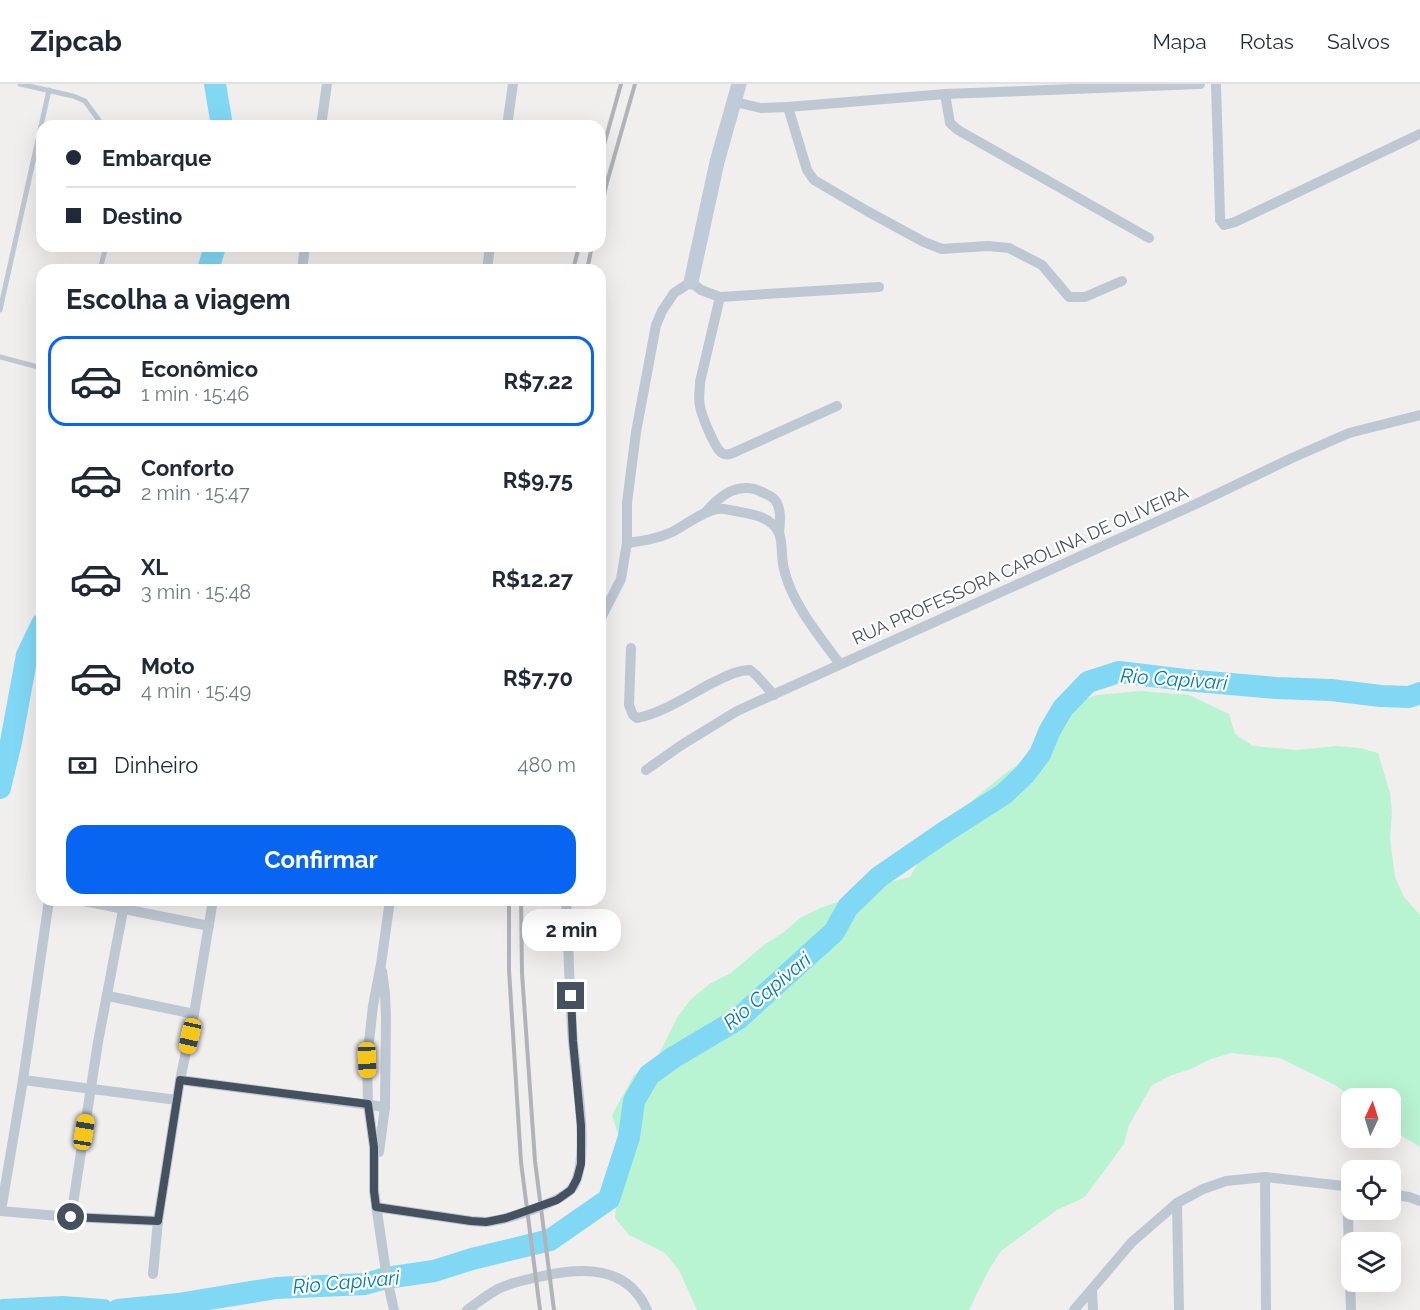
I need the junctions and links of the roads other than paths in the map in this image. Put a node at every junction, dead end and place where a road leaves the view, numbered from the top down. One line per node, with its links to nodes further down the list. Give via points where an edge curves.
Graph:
1 (20, 84): 7 (lane)
2 (327, 84): 13 (street)
3 (513, 84): 14 (street)
4 (739, 84): 9 (street)
5 (1200, 84): 8 (street)
6 (1216, 84): 15 (street, via 1220,220 1224,225)
7 (49, 90): 11 (lane); 12 (lane, via 85,101)
8 (945, 94): 10 (street); 17 (street, via 950,123 958,130)
9 (735, 102): 10 (street, via 761,108); 19 (street, via 717,162)
10 (788, 107): 18 (street, via 807,170 814,180 924,242 942,249 1009,248 1042,265 1069,297 1085,297)
11 (42, 120)
12 (99, 120)
13 (322, 120)
14 (508, 120)
15 (1420, 134)
16 (36, 148): 22 (lane)
17 (1149, 238)
18 (1122, 281)
19 (691, 282): 21 (street); 29 (street, via 674,293 656,325 636,432 627,503)
20 (879, 287): 21 (street)
21 (720, 297): 25 (street, via 699,396 700,408 721,453 730,455)
22 (0, 310)
23 (0, 357): 24 (lane)
24 (36, 366)
25 (837, 406)
26 (1420, 415): 32 (street, RUA PROFESSORA CAROLINA DE OLIVEIRA, via 1349,433)
27 (706, 512): 28 (street, via 722,508 754,514 770,522); 28 (street, via 729,490 759,490 774,498 779,508); 29 (street, via 670,533)
28 (779, 533): 32 (street, via 783,569 792,592)
29 (627, 543): 30 (street, via 621,579)
30 (606, 608)
31 (631, 648): 33 (street, via 629,705 638,718 739,671 750,670)
32 (840, 664): 33 (street, RUA PROFESSORA CAROLINA DE OLIVEIRA)
33 (774, 695): 34 (street, RUA PROFESSORA CAROLINA DE OLIVEIRA, via 737,711)
34 (646, 771)
35 (48, 906): 45 (street)
36 (124, 906): 43 (street)
37 (128, 906): 41 (street)
38 (212, 906): 41 (street)
39 (389, 906): 42 (street)
40 (566, 906): 57 (street, via 581,1126 581,1164 571,1190 557,1200 486,1222)
41 (209, 926): 44 (street)
42 (381, 964): 49 (street, via 367,1060); 50 (street, via 386,1018)
43 (108, 996): 44 (street); 47 (street)
44 (195, 1014): 46 (street)
45 (23, 1080): 47 (street); 58 (street)
46 (180, 1080): 48 (street); 49 (street)
47 (91, 1089): 48 (street); 59 (street)
48 (177, 1101): 61 (street)
49 (368, 1104): 50 (street); 53 (street, via 374,1147)
50 (385, 1107): 53 (street)
51 (1265, 1177): 52 (street); 56 (street, via 1226,1181); 70 (street)
52 (1341, 1186)
53 (374, 1191): 57 (street)
54 (1401, 1196): 55 (street)
55 (1420, 1201)
56 (1177, 1203): 63 (street, via 1132,1242); 69 (street)
57 (376, 1207): 64 (street)
58 (1, 1211): 59 (street)
59 (71, 1217): 61 (street)
60 (1350, 1220): 71 (street)
61 (158, 1221): 62 (street)
62 (153, 1274)
63 (1092, 1290): 67 (street); 68 (street)
64 (394, 1310)
65 (467, 1310): 66 (street, via 499,1288 519,1281 565,1271 588,1271 610,1274 629,1285)
66 (647, 1310)
67 (1074, 1310)
68 (1093, 1310)
69 (1179, 1310)
70 (1266, 1310)
71 (1351, 1310)

